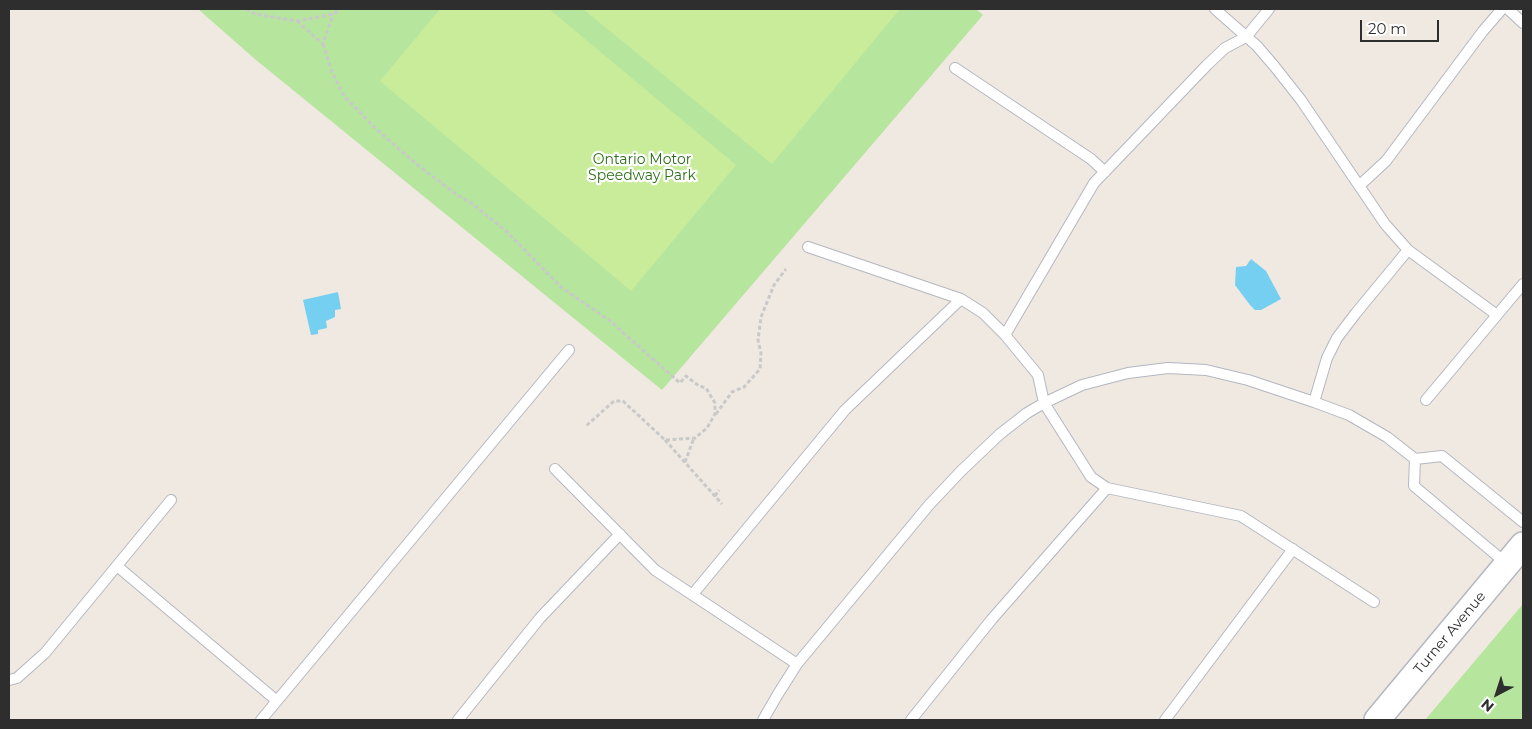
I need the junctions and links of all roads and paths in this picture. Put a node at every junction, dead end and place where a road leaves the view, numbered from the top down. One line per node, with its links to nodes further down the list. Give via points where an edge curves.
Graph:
1 (246, 9): 8 (path, via 255,14)
2 (340, 9): 7 (path)
3 (1214, 9): 10 (lane)
4 (1269, 9): 10 (lane)
5 (1502, 9): 14 (lane, via 1386,161)
6 (1508, 9): 9 (lane)
7 (333, 14): 8 (path); 11 (path)
8 (297, 21): 11 (path)
9 (1523, 23)
10 (1246, 37): 13 (lane, via 1225,48 1207,64); 14 (lane, via 1276,67)
11 (323, 44): 26 (path, via 344,96 375,128 420,167 498,225 561,287 610,321 680,383 686,376 706,388 716,403)
12 (955, 68): 13 (lane, via 1091,159)
13 (1105, 172): 21 (lane, via 1094,183)
14 (1359, 186): 16 (lane)
15 (808, 247): 19 (lane)
16 (1408, 250): 20 (lane); 24 (lane, via 1337,338 1327,358)
17 (786, 269): 26 (path, via 774,284 761,317 758,340 760,369 744,387 732,392)
18 (1523, 284): 20 (lane)
19 (960, 299): 21 (lane, via 983,313); 44 (lane, via 845,410)
20 (1497, 316): 23 (lane)
21 (1006, 335): 25 (lane, via 1038,375)
22 (568, 350): 48 (lane)
23 (1426, 400)
24 (1314, 402): 25 (lane, via 1206,370 1168,368 1128,373 1082,385); 30 (lane, via 1349,416 1387,437)
25 (1044, 403): 33 (lane, via 1091,477); 46 (lane, via 1000,434 961,471)
26 (715, 414): 28 (path, via 707,428)
27 (586, 426): 29 (path, via 614,401 623,401)
28 (694, 438): 29 (path); 31 (path)
29 (664, 440): 31 (path)
30 (1415, 459): 38 (lane, via 1442,456); 42 (lane, via 1414,486)
31 (685, 462): 35 (path)
32 (555, 469): 39 (lane)
33 (1106, 488): 41 (lane, via 1241,516); 52 (lane, via 992,619)
34 (719, 490): 35 (path)
35 (714, 496): 37 (path)
36 (171, 500): 43 (lane)
37 (722, 504)
38 (1523, 522)
39 (620, 534): 44 (lane, via 655,570); 50 (lane, via 540,618)
40 (1523, 545): 42 (street, Turner Avenue)
41 (1293, 549): 45 (lane); 53 (lane)
42 (1507, 564): 54 (street, Turner Avenue)
43 (117, 566): 47 (lane, via 46,653 17,678); 48 (lane)
44 (693, 594): 46 (lane)
45 (1374, 602)
46 (797, 664): 51 (lane)
47 (9, 680)
48 (277, 701): 49 (lane)
49 (261, 720)
50 (458, 720)
51 (763, 720)
52 (911, 720)
53 (1165, 720)
54 (1376, 720)

